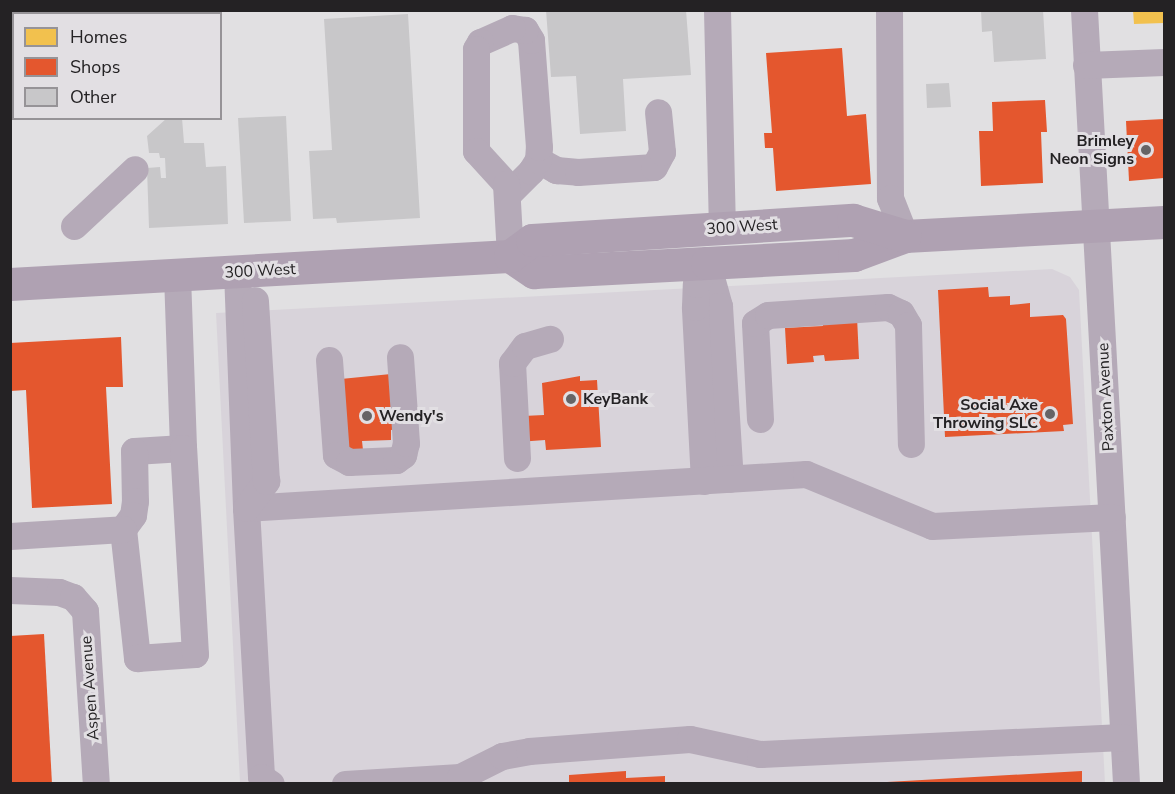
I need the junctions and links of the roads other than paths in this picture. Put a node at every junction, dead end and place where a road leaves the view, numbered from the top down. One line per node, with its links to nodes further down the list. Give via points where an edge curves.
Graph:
1 (717, 10): 13 (street)
2 (889, 10): 15 (street, via 890,198)
3 (1083, 10): 5 (street, Paxton Avenue)
4 (1164, 62): 5 (street)
5 (1086, 65): 12 (street, Paxton Avenue)
6 (658, 112): 7 (street, via 662,152 654,167 578,172 556,170)
7 (538, 160): 9 (street); 9 (street, via 531,40 525,30 512,28 480,42 476,49 476,151 502,179)
8 (135, 169): 11 (street)
9 (507, 195): 16 (street)
10 (1164, 222): 12 (main road, 300 West)
11 (74, 226)
12 (1096, 226): 15 (main road, 300 West); 30 (street, Paxton Avenue)
13 (722, 228): 14 (main road, 300 West); 15 (main road, 300 West, via 853,220)
14 (607, 234): 16 (main road, 300 West, via 532,240); 17 (main road, via 629,245)
15 (905, 236): 17 (main road, via 762,244 735,250)
16 (510, 256): 17 (main road, 300 West, via 534,272); 18 (main road, 300 West)
17 (707, 263): 28 (street, via 719,306)
18 (247, 272): 19 (main road, 300 West); 29 (street, via 266,481)
19 (177, 275): 20 (main road, 300 West); 26 (street)
20 (10, 284)
21 (550, 339): 27 (street, via 525,346 512,363)
22 (400, 357): 23 (street, via 406,443 403,455 384,461 349,462 336,455)
23 (329, 360)
24 (760, 419): 25 (street, via 755,323 768,315 888,307 901,313 908,325)
25 (911, 444)
26 (183, 448): 31 (street, via 134,451 135,501 133,515); 31 (street, via 195,654 137,658)
27 (517, 458)
28 (717, 480): 29 (street); 30 (street, via 806,474 932,526)
29 (246, 508): 36 (street, via 261,777)
30 (1112, 517): 34 (street, Paxton Avenue)
31 (123, 529): 32 (street)
32 (10, 536)
33 (10, 590): 35 (street, Aspen Avenue, via 73,597 85,611)
34 (1123, 737): 37 (street, via 760,754 690,740 529,751 502,756 460,777); 38 (street, Paxton Avenue)
35 (96, 783)
36 (271, 783)
37 (345, 783)
38 (1126, 783)

